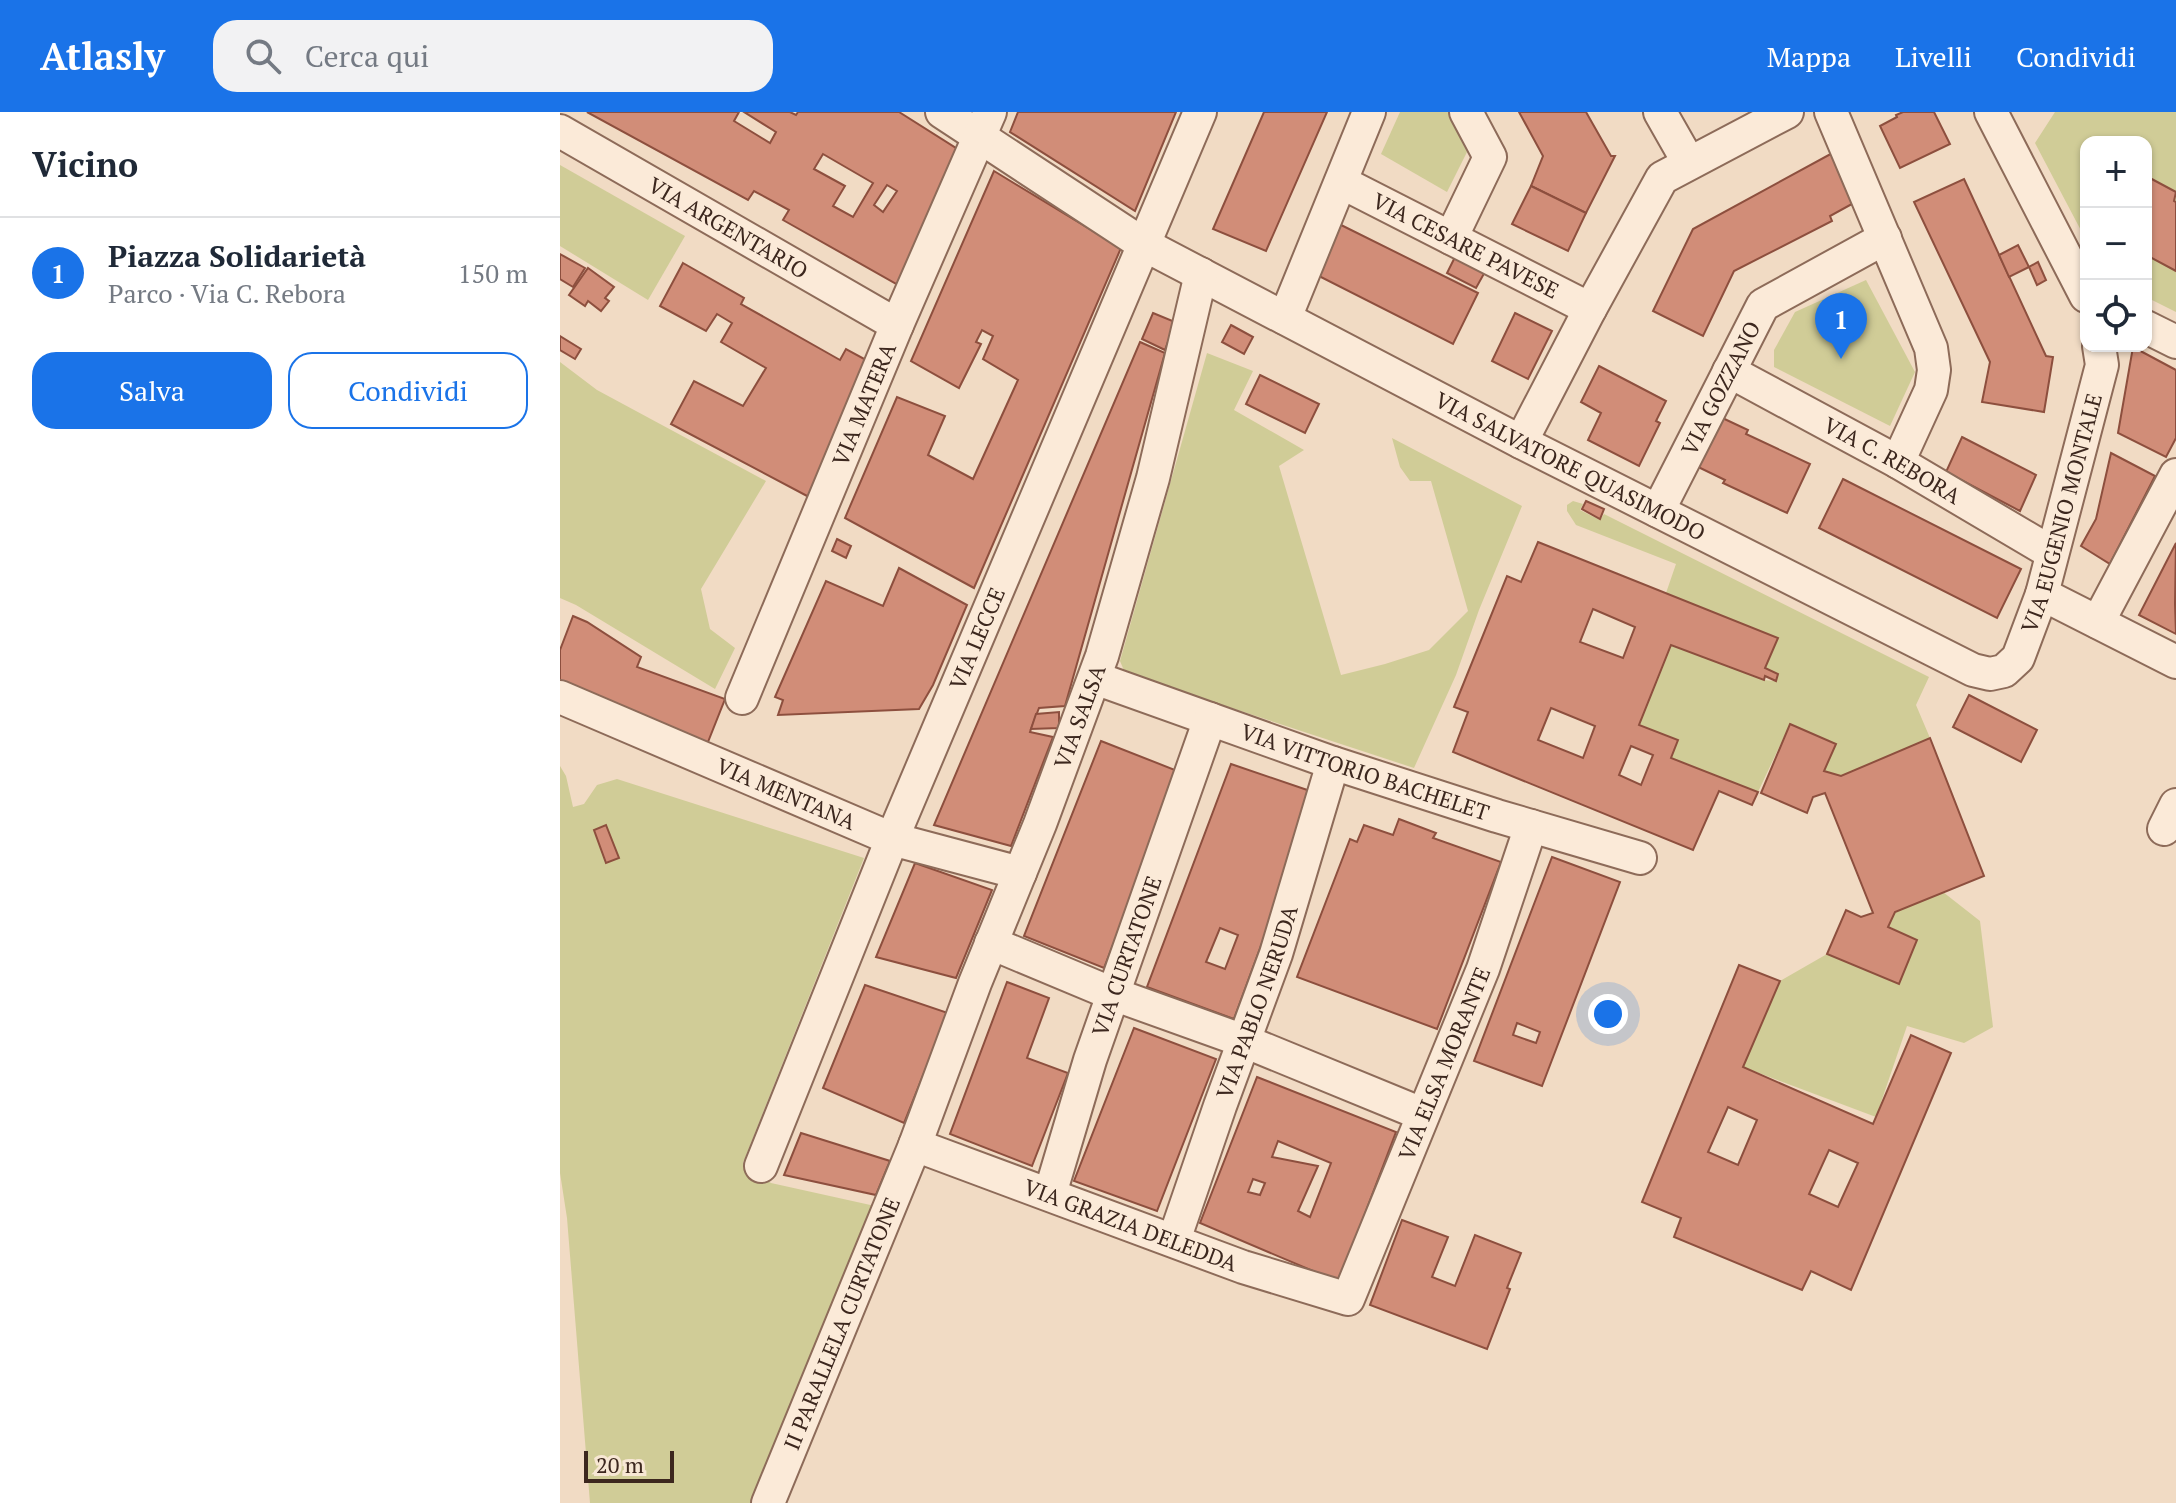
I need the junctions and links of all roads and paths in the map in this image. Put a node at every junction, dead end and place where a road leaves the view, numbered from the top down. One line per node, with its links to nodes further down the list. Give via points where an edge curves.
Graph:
1 (942, 112): 9 (street, VIA SALVATORE QUASIMODO)
2 (1200, 112): 15 (street, VIA LECCE)
3 (1369, 112): 12 (street)
4 (1466, 112): 13 (street, via 1490,157)
5 (1660, 112): 11 (street)
6 (1787, 112): 11 (street)
7 (1831, 112): 14 (street)
8 (1991, 112): 17 (street)
9 (985, 124): 15 (street, VIA SALVATORE QUASIMODO); 20 (street, VIA MATERA)
10 (560, 131): 20 (street, VIA ARGENTARIO)
11 (1676, 171): 18 (street)
12 (1341, 182): 13 (street, VIA CESARE PAVESE); 19 (street)
13 (1451, 238): 18 (street, VIA CESARE PAVESE)
14 (1885, 238): 24 (street, VIA GOZZANO, via 1763,305); 26 (street, via 1931,348 1934,370 1931,390)
15 (1143, 244): 16 (street, VIA SALVATORE QUASIMODO); 40 (street, VIA LECCE)
16 (1201, 274): 19 (street, VIA SALVATORE QUASIMODO); 34 (street, VIA SALSA, via 1153,478)
17 (2080, 284)
18 (1590, 309): 25 (street)
19 (1285, 318): 25 (street, VIA SALVATORE QUASIMODO)
20 (897, 325): 36 (street, VIA MATERA)
21 (2152, 330): 22 (street)
22 (2176, 342)
23 (2100, 352): 29 (street, VIA EUGENIO MONTALE, via 2102,365)
24 (1729, 371): 26 (street, VIA C. REBORA); 28 (street, VIA GOZZANO)
25 (1521, 442): 28 (street, VIA SALVATORE QUASIMODO)
26 (1898, 462): 29 (street, VIA C. REBORA)
27 (2176, 475): 31 (street)
28 (1658, 511): 33 (street, VIA SALVATORE QUASIMODO, via 1973,670)
29 (2052, 553): 30 (street, VIA EUGENIO MONTALE)
30 (2042, 594): 31 (street); 33 (street, VIA EUGENIO MONTALE, via 2018,658)
31 (2098, 622): 32 (street)
32 (2176, 662)
33 (2004, 671)
34 (1095, 678): 37 (street, VIA VITTORIO BACHELET); 42 (street, VIA SALSA)
35 (560, 697): 40 (street, VIA MENTANA)
36 (742, 698)
37 (1210, 719): 38 (street, VIA VITTORIO BACHELET); 44 (street, VIA CURTATONE)
38 (1333, 763): 39 (street, VIA VITTORIO BACHELET); 45 (street, VIA PABLO NERUDA)
39 (1531, 826): 41 (street, VIA VITTORIO BACHELET); 46 (street, VIA ELSA MORANTE, via 1483,969)
40 (892, 839): 42 (street, VIA MENTANA); 48 (street, VIA LECCE)
41 (1640, 858)
42 (1020, 873): 43 (street, VIA SALSA)
43 (991, 943): 44 (street); 47 (street, VIA SALSA)
44 (1113, 994): 45 (street); 49 (street, VIA CURTATONE)
45 (1244, 1041): 46 (street); 50 (street, VIA PABLO NERUDA)
46 (1422, 1114): 51 (street, VIA ELSA MORANTE)
47 (915, 1145): 49 (street, VIA GRAZIA DELEDDA); 52 (street, II PARALLELA CURTATONE)
48 (761, 1166)
49 (1050, 1194): 50 (street, VIA GRAZIA DELEDDA)
50 (1174, 1240): 51 (street, VIA GRAZIA DELEDDA)
51 (1348, 1299)
52 (768, 1503)

